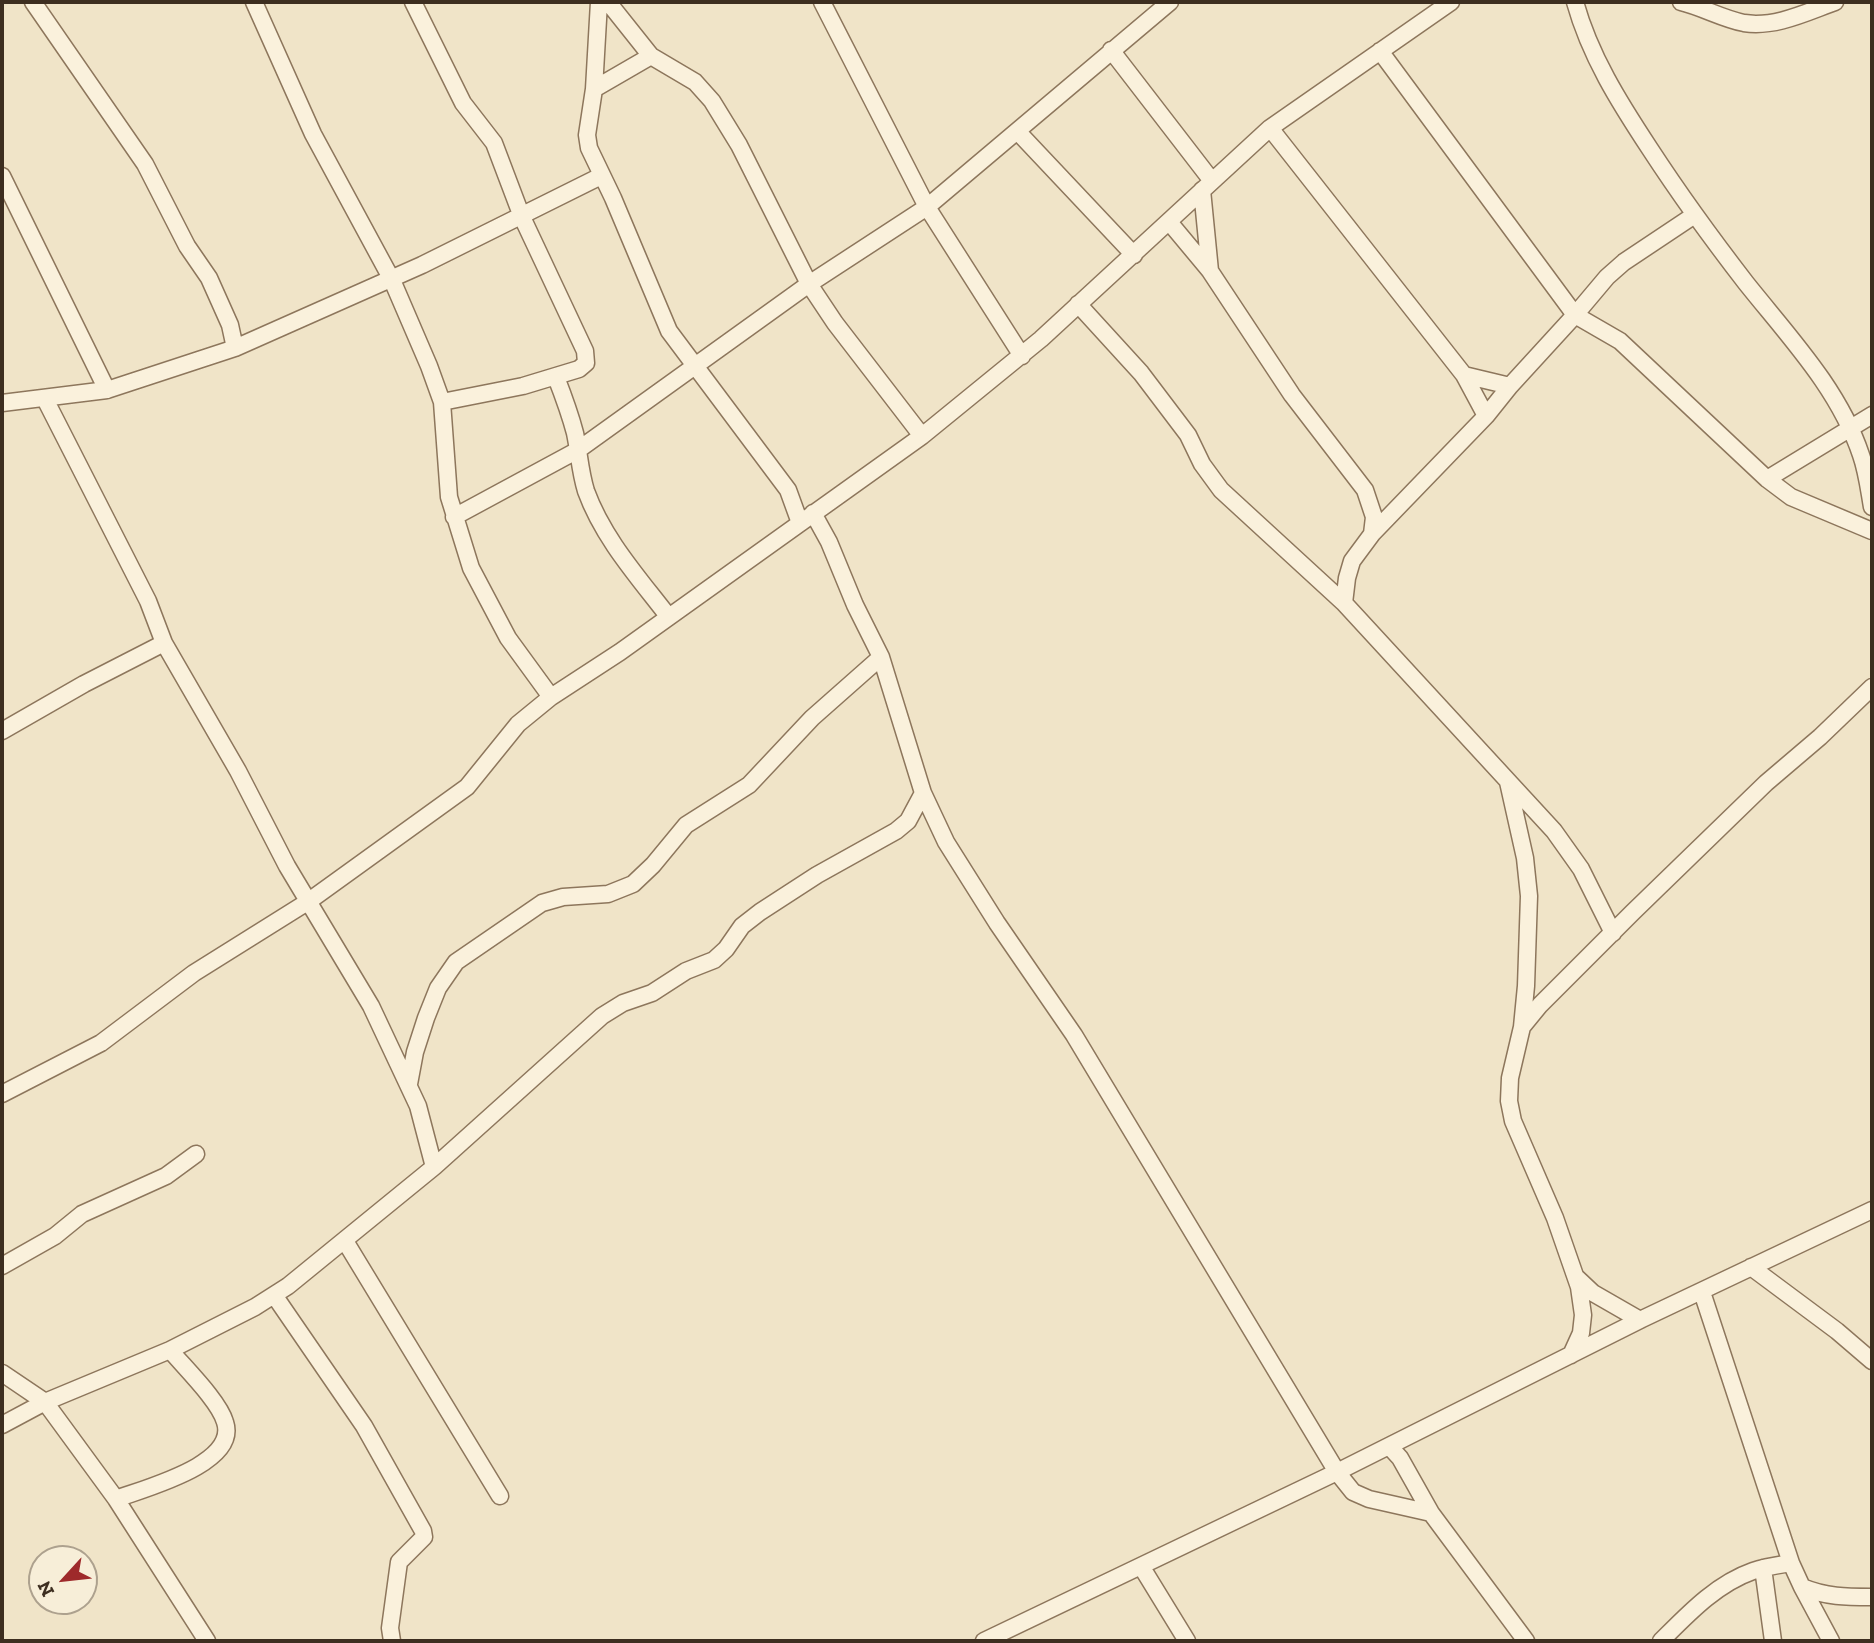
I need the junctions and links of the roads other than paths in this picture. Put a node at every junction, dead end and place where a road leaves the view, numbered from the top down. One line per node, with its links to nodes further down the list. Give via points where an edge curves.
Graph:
1 (33, 2): 31 (street, via 145,164 187,246 209,278 230,325)
2 (254, 2): 27 (street, via 313,134)
3 (413, 2): 23 (street, via 463,103 494,143)
4 (599, 2): 15 (street)
5 (608, 2): 14 (street)
6 (822, 2): 21 (street)
7 (1170, 2): 12 (street)
8 (1575, 2): 22 (street, via 1609,86)
9 (1681, 2): 10 (street, via 1760,24)
10 (1835, 2)
11 (1446, 3): 13 (street)
12 (1111, 51): 17 (street); 20 (street)
13 (1380, 51): 16 (street); 30 (street)
14 (651, 56): 15 (street); 28 (street, via 695,82 712,101)
15 (594, 89): 19 (street, via 587,135)
16 (1270, 128): 20 (street); 34 (street)
17 (1018, 132): 21 (street); 25 (street)
18 (2, 176): 37 (street)
19 (601, 176): 23 (street); 33 (street, via 669,331)
20 (1207, 185): 24 (street); 26 (street)
21 (927, 207): 28 (street); 32 (street)
22 (1693, 216): 30 (street, via 1624,262); 43 (street, via 1809,360)
23 (522, 217): 27 (street); 35 (street, via 585,351 586,363)
24 (1170, 223): 25 (street); 26 (street)
25 (1134, 255): 29 (street)
26 (1210, 271): 51 (street, via 1292,395 1365,490 1374,517)
27 (391, 280): 31 (street); 39 (street)
28 (809, 284): 33 (street); 44 (street)
29 (1078, 304): 32 (street); 52 (street, via 1141,373 1222,490)
30 (1575, 315): 36 (street); 46 (street, via 1620,341)
31 (234, 348): 37 (street)
32 (1022, 356): 44 (street)
33 (695, 368): 45 (street); 49 (street)
34 (1464, 375): 36 (street); 42 (street)
35 (556, 377): 39 (street); 45 (street)
36 (1510, 386): 42 (street)
37 (107, 390): 38 (street)
38 (45, 398): 40 (street); 54 (street, via 148,601)
39 (443, 402): 48 (street, via 444,458)
40 (2, 403)
41 (1872, 415): 43 (street)
42 (1486, 416): 51 (street)
43 (1850, 428): 46 (street); 47 (street, via 1862,457)
44 (922, 436): 49 (street)
45 (578, 450): 48 (street); 53 (street, via 587,493 603,526)
46 (1767, 479): 50 (street, via 1791,497)
47 (1872, 508)
48 (454, 517): 57 (street, via 471,568 508,638)
49 (806, 518): 53 (street); 55 (street, via 829,542)
50 (1872, 531)
51 (1373, 534): 52 (street, via 1352,561)
52 (1344, 603): 59 (street)
53 (668, 616): 57 (street)
54 (164, 643): 58 (street); 61 (street)
55 (881, 657): 60 (street); 66 (street, via 812,718 749,785 686,825 633,884 608,894 542,902 456,962 426,1018)
56 (1872, 687): 63 (street)
57 (551, 697): 61 (street, via 518,724 467,788)
58 (2, 731)
59 (1508, 782): 62 (street, via 1554,831); 65 (street, via 1529,897)
60 (923, 793): 69 (street, via 908,821 760,912 714,960 602,1016); 85 (street, via 946,842 1074,1035)
61 (309, 901): 66 (street, via 371,1006); 67 (street, via 194,973 101,1043)
62 (1604, 910): 63 (street); 64 (street)
63 (1633, 912): 64 (street)
64 (1613, 933): 65 (street)
65 (1522, 1027): 74 (street, via 1510,1078 1513,1121)
66 (409, 1084): 69 (street)
67 (2, 1094)
68 (196, 1154): 72 (street, via 166,1176 82,1214)
69 (434, 1167): 71 (street)
70 (1872, 1210): 73 (street)
71 (345, 1241): 76 (street); 86 (street)
72 (2, 1266)
73 (1751, 1267): 75 (street); 80 (street)
74 (1576, 1276): 77 (street, via 1593,1293); 79 (street, via 1583,1315 1581,1334)
75 (1702, 1292): 77 (street); 89 (street)
76 (274, 1295): 78 (street); 95 (street, via 364,1426 423,1531 424,1537 400,1562 394,1584)
77 (1640, 1320): 79 (street)
78 (170, 1350): 82 (street); 87 (street, via 219,1409 226,1439 210,1460)
79 (1571, 1355): 84 (street)
80 (1872, 1361)
81 (2, 1373): 82 (street)
82 (45, 1402): 83 (street); 87 (street)
83 (2, 1424)
84 (1389, 1446): 85 (street); 88 (street)
85 (1337, 1472): 88 (street, via 1353,1492 1369,1499); 90 (street)
86 (500, 1496)
87 (116, 1499): 94 (street)
88 (1431, 1513): 98 (street)
89 (1791, 1563): 91 (street); 92 (street)
90 (1141, 1566): 96 (street); 97 (street)
91 (1763, 1569): 99 (street, via 1736,1578 1702,1601); 100 (street)
92 (1802, 1587): 93 (street, via 1835,1597); 101 (street)
93 (1872, 1597)
94 (207, 1641)
95 (392, 1641)
96 (984, 1641)
97 (1187, 1641)
98 (1526, 1641)
99 (1661, 1641)
100 (1773, 1641)
101 (1830, 1641)

